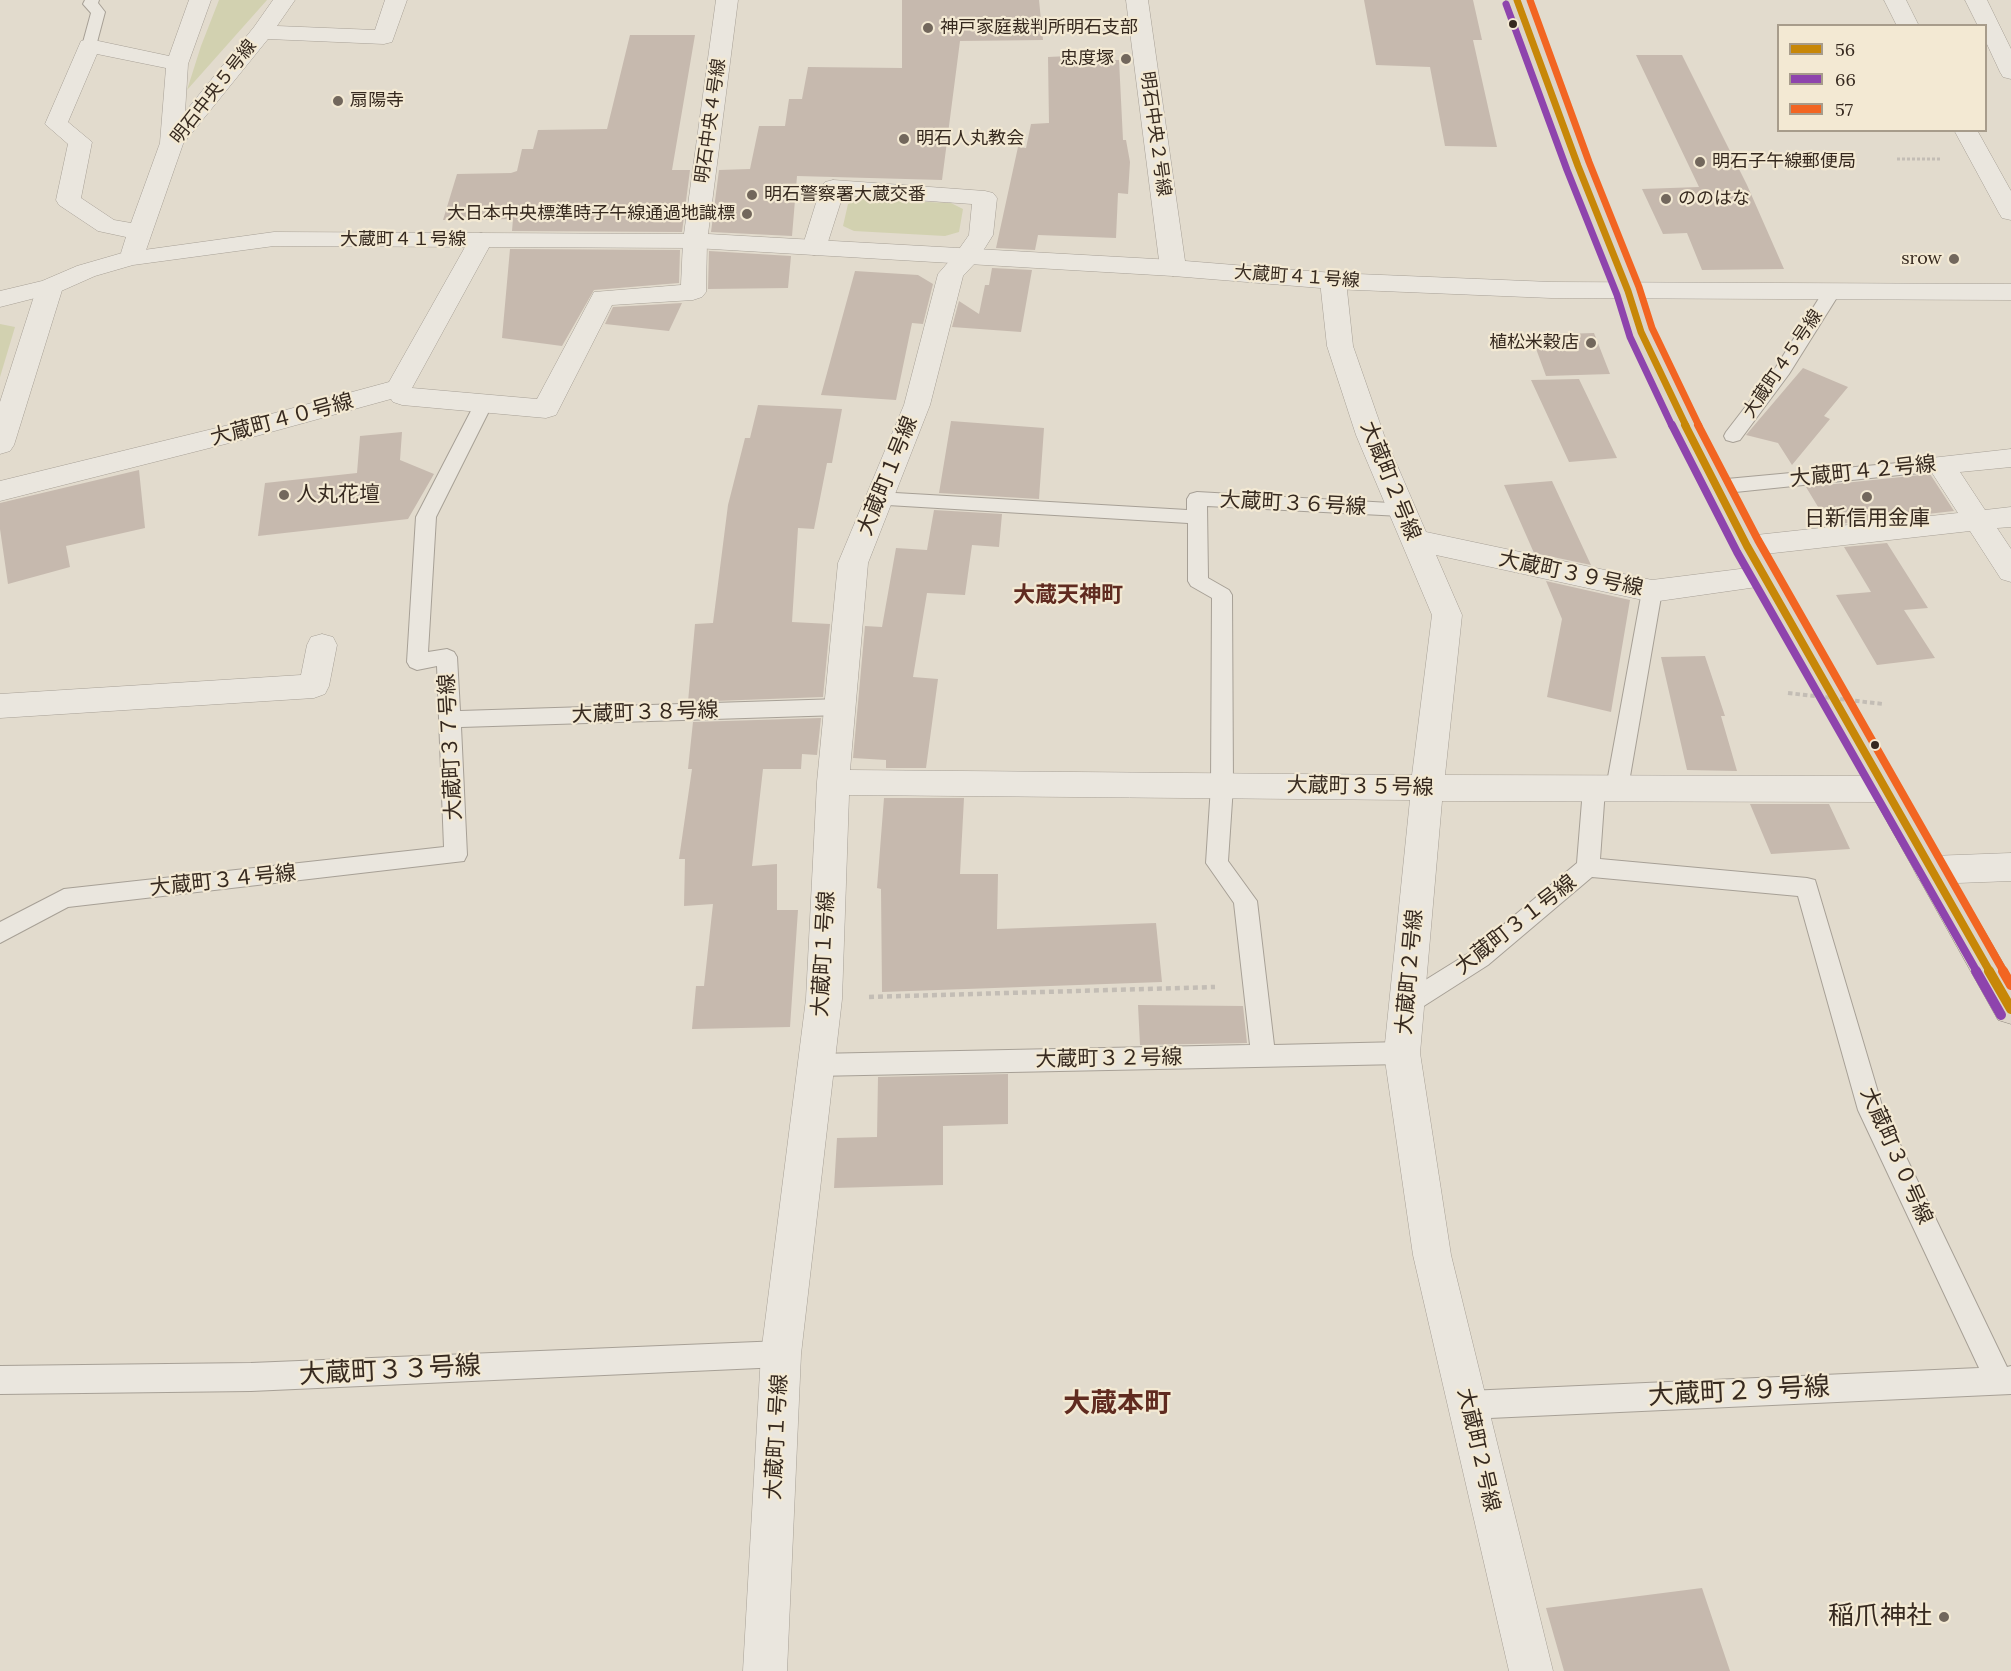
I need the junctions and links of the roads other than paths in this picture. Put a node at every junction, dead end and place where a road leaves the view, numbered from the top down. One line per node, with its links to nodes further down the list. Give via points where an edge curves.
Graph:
1 (92, 0): 12 (lane, via 90,4 98,12)
2 (201, 0): 13 (street)
3 (284, 0): 11 (street, 明石中央５号線)
4 (396, 0): 11 (street, via 384,37)
5 (728, 0): 20 (street, 明石中央４号線)
6 (1137, 0): 24 (street, 明石中央２号線)
7 (1517, 0): 27 (highway)
8 (1895, 0): 10 (street)
9 (1976, 0): 14 (street)
10 (1907, 24)
11 (262, 32): 16 (street, 明石中央５号線)
12 (89, 46): 13 (street); 18 (street, via 56,124 80,142 68,200 106,226)
13 (177, 64): 16 (street)
14 (2011, 72)
15 (1966, 132): 17 (street)
16 (172, 143): 18 (street, 明石中央５号線)
17 (2011, 213)
18 (141, 232): 23 (street, 明石中央５号線)
19 (481, 240): 20 (street, 大蔵町４１号線); 23 (street, 大蔵町４１号線, via 274,239); 31 (street)
20 (695, 241): 21 (street, 大蔵町４１号線); 32 (street, via 693,292 603,298 546,409)
21 (814, 248): 22 (street, 大蔵町４１号線); 22 (street, via 833,187 985,198 981,235)
22 (967, 257): 24 (street, 大蔵町４１号線); 39 (street, 大蔵町１号線, via 951,274 916,405)
23 (131, 258): 26 (street, 大蔵町４１号線)
24 (1173, 268): 25 (street, 大蔵町４１号線)
25 (1333, 281): 27 (street, 大蔵町４１号線); 40 (street, 大蔵町２号線, via 1340,346 1370,435)
26 (50, 287): 30 (street, 大蔵町４１号線); 34 (street)
27 (1628, 291): 28 (street, 大蔵町４１号線); 37 (highway, via 1641,332)
28 (1832, 291): 29 (street, 大蔵町４１号線); 33 (lane, 大蔵町４５号線, via 1783,370)
29 (2011, 292)
30 (0, 299)
31 (399, 388): 32 (street, via 402,396); 38 (street, 大蔵町４０号線)
32 (484, 403): 52 (lane, 大蔵町３７号線, via 426,517 417,662 447,657)
33 (1733, 436)
34 (0, 445)
35 (2011, 458): 36 (street, 大蔵町４２号線)
36 (1941, 465): 37 (lane, 大蔵町４２号線); 43 (street)
37 (1716, 487): 45 (highway)
38 (0, 491)
39 (879, 499): 41 (lane); 51 (street, 大蔵町１号線, via 853,563)
40 (1401, 509): 41 (lane, 大蔵町３６号線, via 1197,499); 44 (street, 大蔵町２号線)
41 (1198, 517): 54 (lane, 大蔵町３６号線, via 1198,581 1222,595)
42 (2011, 517): 43 (street)
43 (1977, 521): 45 (street); 46 (street)
44 (1414, 540): 48 (street, 大蔵町３９号線); 55 (street, 大蔵町２号線, via 1447,615)
45 (1747, 546): 47 (highway)
46 (2011, 572)
47 (1764, 576): 48 (street, 大蔵町３９号線); 57 (highway)
48 (1652, 591): 56 (lane, 大蔵町３１号線)
49 (322, 645): 50 (street, via 314,686)
50 (0, 706)
51 (840, 707): 52 (lane, 大蔵町３８号線); 53 (street, 大蔵町１号線)
52 (450, 719): 58 (lane, 大蔵町３７号線)
53 (833, 782): 54 (street, 大蔵町３５号線); 67 (street, 大蔵町１号線, via 824,999)
54 (1222, 786): 55 (street, 大蔵町３５号線); 66 (lane, via 1217,863 1245,902)
55 (1427, 788): 56 (street, 大蔵町３５号線); 63 (street, 大蔵町２号線)
56 (1605, 788): 57 (street, 大蔵町３５号線); 59 (lane, 大蔵町３１号線)
57 (1886, 789): 61 (highway)
58 (456, 855): 62 (lane, 大蔵町３４号線, via 64,898)
59 (1588, 867): 63 (lane, 大蔵町３１号線, via 1480,958); 70 (lane, 大蔵町３０号線, via 1807,887 1871,1110)
60 (2011, 867): 61 (street)
61 (1931, 870): 64 (highway)
62 (0, 933)
63 (1407, 1004): 65 (street, 大蔵町２号線)
64 (2011, 1009)
65 (1402, 1053): 66 (lane, 大蔵町３２号線); 71 (street, 大蔵町２号線, via 1432,1255)
66 (1263, 1056): 67 (lane, 大蔵町３２号線)
67 (815, 1065): 68 (street, 大蔵町１号線)
68 (780, 1354): 69 (lane, 大蔵町３３号線, via 251,1377); 72 (street, 大蔵町１号線)
69 (0, 1380)
70 (2005, 1381): 71 (lane, 大蔵町２９号線)
71 (1468, 1405): 73 (street, 大蔵町２号線)
72 (765, 1671)
73 (1531, 1671)

